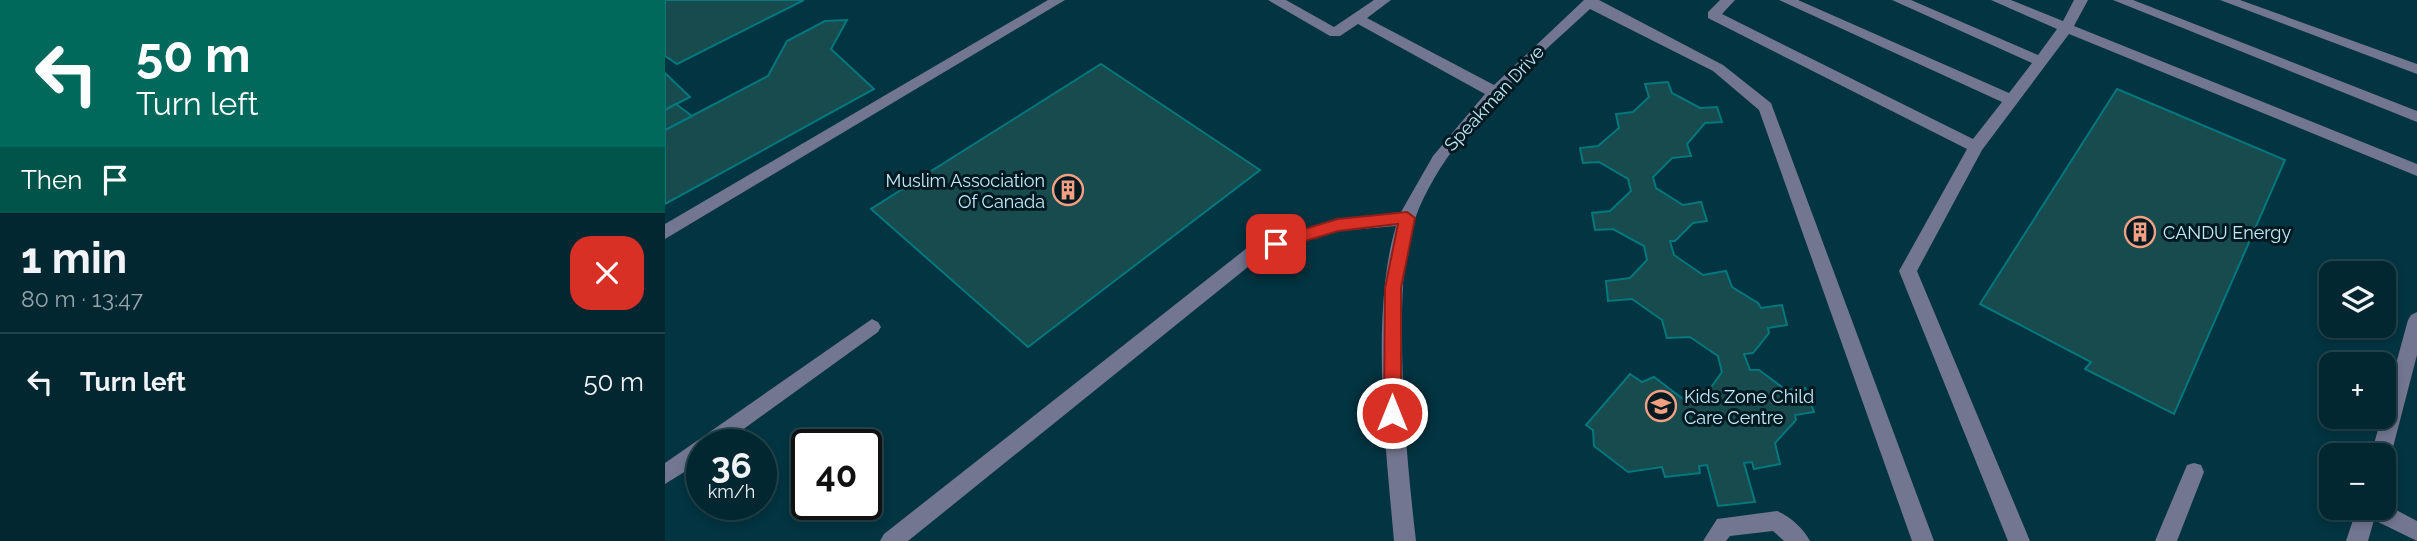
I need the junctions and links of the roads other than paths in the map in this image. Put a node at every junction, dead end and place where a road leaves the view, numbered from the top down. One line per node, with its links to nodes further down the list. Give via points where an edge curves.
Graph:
1 (1058, 0): 22 (street)
2 (1276, 0): 12 (street, via 1335,33)
3 (1384, 0): 12 (street)
4 (1728, 0): 19 (street, via 1713,15)
5 (1786, 0): 17 (street)
6 (1899, 0): 14 (street)
7 (1998, 0): 13 (street)
8 (2081, 0): 13 (street)
9 (2120, 0): 18 (street)
10 (2227, 0): 15 (street)
11 (1590, 1): 16 (street, Speakman Drive); 37 (street, via 1718,68 1766,107)
12 (1357, 18): 16 (street)
13 (2066, 28): 14 (street); 20 (street)
14 (2040, 61): 17 (street)
15 (2417, 69)
16 (1496, 93): 21 (street, Speakman Drive, via 1441,155)
17 (2011, 100): 19 (street)
18 (2417, 117)
19 (1976, 147): 38 (street, via 1908,271)
20 (2417, 170)
21 (1407, 218): 33 (street, via 1338,225 1258,249); 34 (street, Speakman Drive, via 1393,288 1392,413)
22 (665, 232)
23 (2417, 320): 26 (street)
24 (872, 327): 25 (street)
25 (729, 429)
26 (2384, 443)
27 (686, 460): 29 (street)
28 (2194, 472): 39 (street)
29 (665, 475)
30 (2363, 520): 40 (street)
31 (2395, 520): 32 (street)
32 (2417, 532)
33 (891, 541)
34 (1405, 541)
35 (1714, 541): 36 (street, via 1724,526 1777,521)
36 (1799, 541)
37 (1923, 541)
38 (2019, 541)
39 (2166, 541)
40 (2357, 541)

